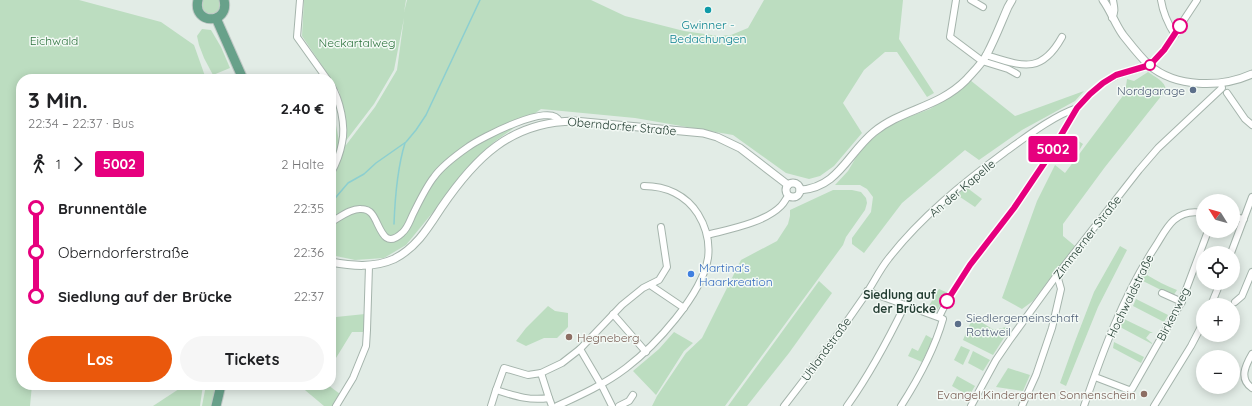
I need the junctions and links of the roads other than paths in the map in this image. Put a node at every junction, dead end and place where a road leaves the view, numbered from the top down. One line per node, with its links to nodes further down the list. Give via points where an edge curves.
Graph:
1 (198, 0): 12 (main road, via 200,14 207,19)
2 (224, 0): 12 (main road, via 225,9)
3 (300, 0): 19 (street, via 297,37)
4 (956, 0): 16 (street, via 950,37)
5 (971, 0): 11 (street)
6 (1012, 0): 16 (street)
7 (1103, 0): 13 (street)
8 (1113, 0): 13 (street, via 1115,14)
9 (1161, 0): 14 (street, via 1162,9)
10 (1196, 0): 14 (street)
11 (983, 7)
12 (216, 18): 18 (main road)
13 (1112, 18): 17 (street)
14 (1175, 35): 17 (street)
15 (1062, 37): 16 (street, via 1049,54 1032,65)
16 (984, 58): 20 (street); 31 (street, via 964,81 942,98 900,116 874,131 837,174 820,186)
17 (1150, 65): 22 (street, via 1180,80 1197,84); 25 (street, via 1116,75 1103,83)
18 (240, 74)
19 (323, 74)
20 (1017, 74)
21 (1252, 74): 22 (street)
22 (1221, 83): 45 (street, Zimmerner Straße, via 1222,88 1156,150)
23 (1228, 93): 27 (street)
24 (336, 94): 28 (street, via 342,114 343,134)
25 (1077, 108): 47 (street, An der Kapelle, via 1066,111 1024,138 938,206 890,257); 54 (street, via 1014,208 970,265 945,305)
26 (560, 121): 29 (street, Oberndorfer Straße, via 703,132 740,148); 36 (street, via 556,116 535,117 486,136 469,146 434,176 406,228 395,238 384,236 367,210 360,208); 43 (street, Oberndorfer Straße, via 528,128 504,141 479,161 453,190 413,246 404,254)
27 (1252, 126)
28 (336, 159)
29 (788, 185): 31 (street, Oberndorfer Straße, via 794,183); 32 (street, via 785,189)
30 (644, 186): 39 (street, via 670,190 683,198 693,206)
31 (800, 190): 32 (street, via 795,197)
32 (788, 196): 39 (street, via 777,210 758,221)
33 (1252, 197): 37 (street)
34 (1196, 212): 60 (street, Hochwaldstraße, via 1183,214 1174,220 1147,260 1107,342)
35 (1240, 218): 37 (street)
36 (336, 219)
37 (1244, 219): 41 (street)
38 (661, 227): 46 (street, via 667,267 658,280)
39 (708, 235): 52 (street, via 705,270)
40 (1205, 238): 50 (street, Birkenweg)
41 (1234, 246)
42 (336, 263): 43 (street, Oberndorfer Straße)
43 (369, 266): 68 (street, via 366,346 353,378)
44 (1252, 272): 49 (street)
45 (1057, 275): 77 (street, Zimmerner Straße, via 996,360); 78 (street, via 1061,289 1052,328)
46 (650, 285): 52 (street); 53 (street)
47 (867, 292): 51 (street); 74 (street, Uhlandstraße)
48 (1162, 293): 50 (street)
49 (1240, 298)
50 (1182, 302): 60 (street, Birkenweg, via 1132,389)
51 (905, 305): 54 (street); 75 (street, via 884,349)
52 (684, 308): 57 (street)
53 (613, 314): 56 (street); 57 (street)
54 (941, 318): 76 (street, via 933,350)
55 (1196, 336): 80 (street)
56 (580, 349): 59 (street, via 562,363); 61 (street)
57 (646, 352): 61 (street)
58 (1252, 354): 62 (street, via 1243,373 1244,380)
59 (541, 373): 64 (street, via 528,375 504,368); 66 (street)
60 (1095, 377): 79 (street, Hochwaldstraße)
61 (601, 384): 71 (street); 72 (street)
62 (1252, 388)
63 (220, 390): 67 (main road)
64 (496, 390): 66 (street, via 527,399); 69 (street)
65 (634, 395): 73 (street)
66 (549, 398): 70 (street)
67 (216, 406)
68 (336, 406)
69 (491, 406)
70 (552, 406)
71 (557, 406)
72 (612, 406)
73 (619, 406)
74 (784, 406)
75 (847, 406)
76 (901, 406)
77 (971, 406)
78 (1022, 406)
79 (1084, 406)
80 (1154, 406)

